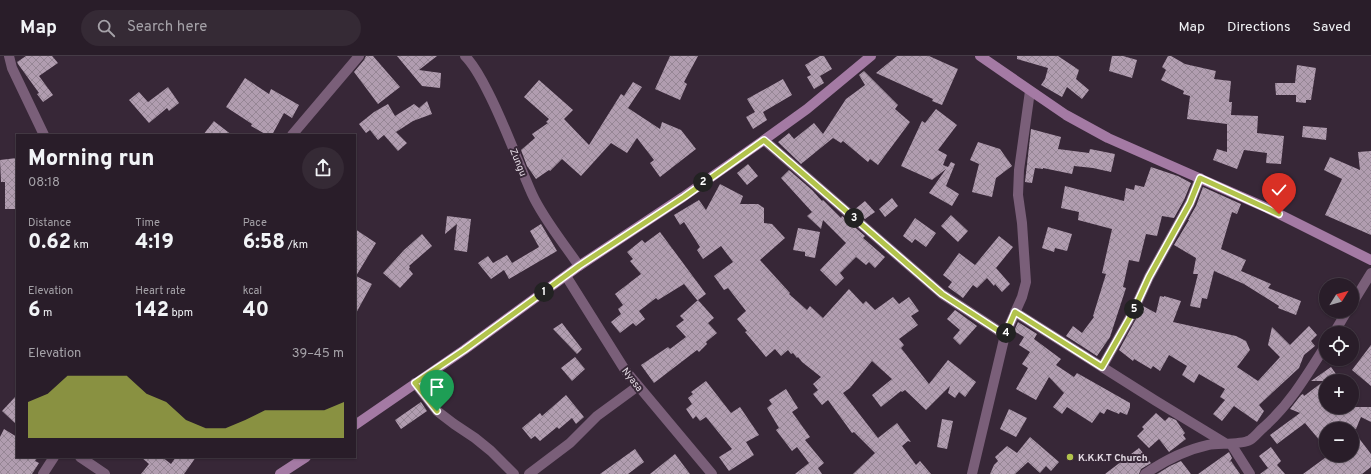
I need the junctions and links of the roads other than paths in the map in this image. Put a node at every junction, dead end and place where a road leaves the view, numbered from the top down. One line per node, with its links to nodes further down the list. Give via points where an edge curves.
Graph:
1 (9, 56): 7 (street, via 12,68)
2 (359, 56): 8 (street)
3 (465, 56): 12 (street, Zungu, via 483,82 499,114 532,194)
4 (870, 56): 9 (street, via 807,109)
5 (980, 56): 6 (street)
6 (1030, 91): 10 (street, via 1108,138); 16 (street, via 1018,195 1026,282)
7 (44, 134)
8 (293, 134)
9 (764, 140): 12 (street, via 684,197); 17 (street, via 942,294)
10 (1200, 178): 11 (street); 19 (street, via 1190,203)
11 (1371, 260)
12 (579, 266): 14 (street)
13 (1371, 273): 15 (street)
14 (566, 276): 20 (street); 21 (street, Nyasa, via 625,370)
15 (1359, 293)
16 (1015, 312): 17 (street); 19 (street)
17 (1005, 335): 33 (street)
18 (1319, 356): 23 (street, via 1280,412 1249,440)
19 (1102, 367): 23 (street)
20 (415, 383): 22 (street); 30 (street, via 437,411 480,442)
21 (638, 386): 31 (street, via 597,416 570,443); 32 (street, Nyasa)
22 (356, 423)
23 (1228, 443): 34 (street, via 1188,450); 35 (street)
24 (53, 458): 27 (street)
25 (81, 458): 28 (street)
26 (304, 458): 29 (street)
27 (44, 474)
28 (105, 474)
29 (280, 474)
30 (514, 474)
31 (530, 474)
32 (712, 474)
33 (972, 474)
34 (1145, 474)
35 (1250, 474)

